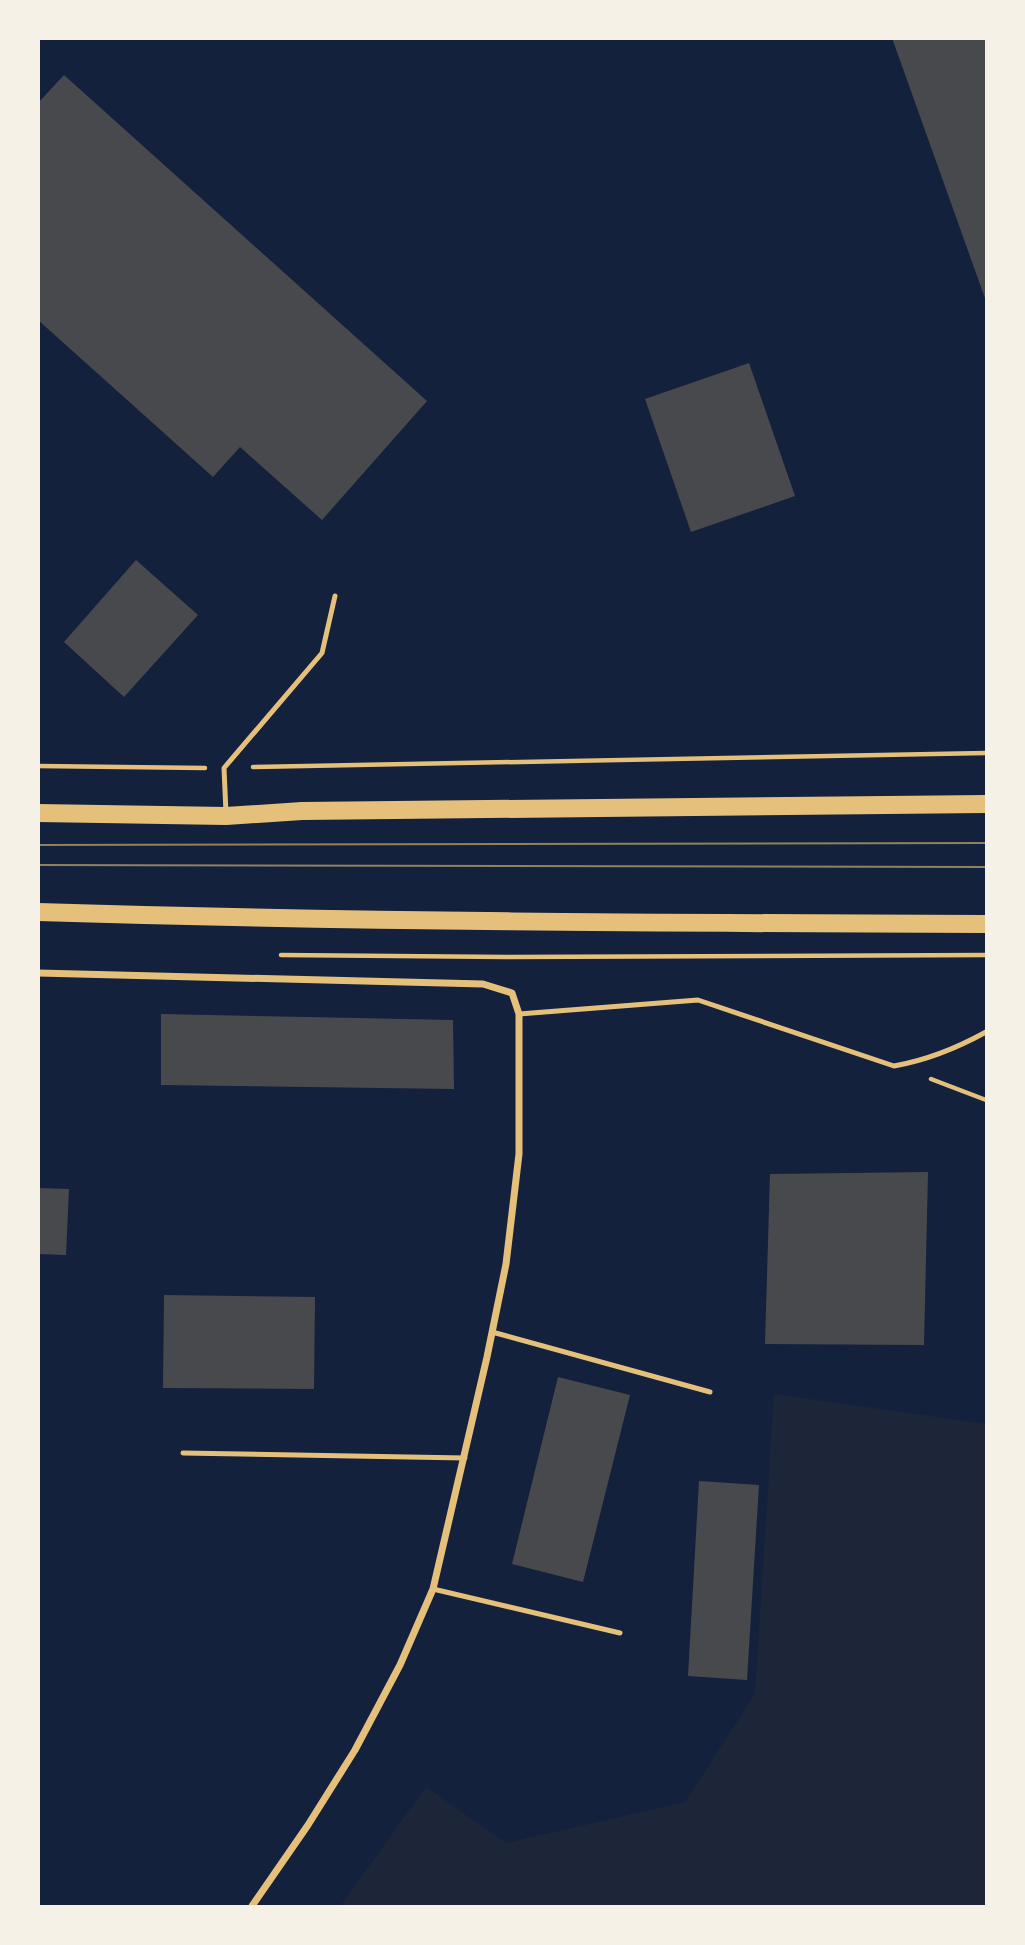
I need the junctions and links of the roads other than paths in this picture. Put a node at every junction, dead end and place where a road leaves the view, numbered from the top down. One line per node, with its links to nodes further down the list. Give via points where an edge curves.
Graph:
1 (335, 596): 4 (lane, via 322,653 223,768)
2 (986, 804): 4 (main road, via 302,811)
3 (38, 813): 4 (main road)
4 (226, 816)
5 (38, 912): 6 (main road, via 499,922)
6 (986, 924)
7 (38, 973): 8 (street, via 483,984 512,993)
8 (519, 1014): 9 (lane, via 698,1000 894,1066 923,1061); 10 (street, via 519,1154 506,1264)
9 (986, 1032)
10 (492, 1332): 11 (lane); 13 (street)
11 (710, 1392)
12 (183, 1453): 13 (lane)
13 (464, 1458): 14 (street)
14 (433, 1589): 15 (lane); 16 (street, via 355,1750)
15 (620, 1633)
16 (252, 1906)

